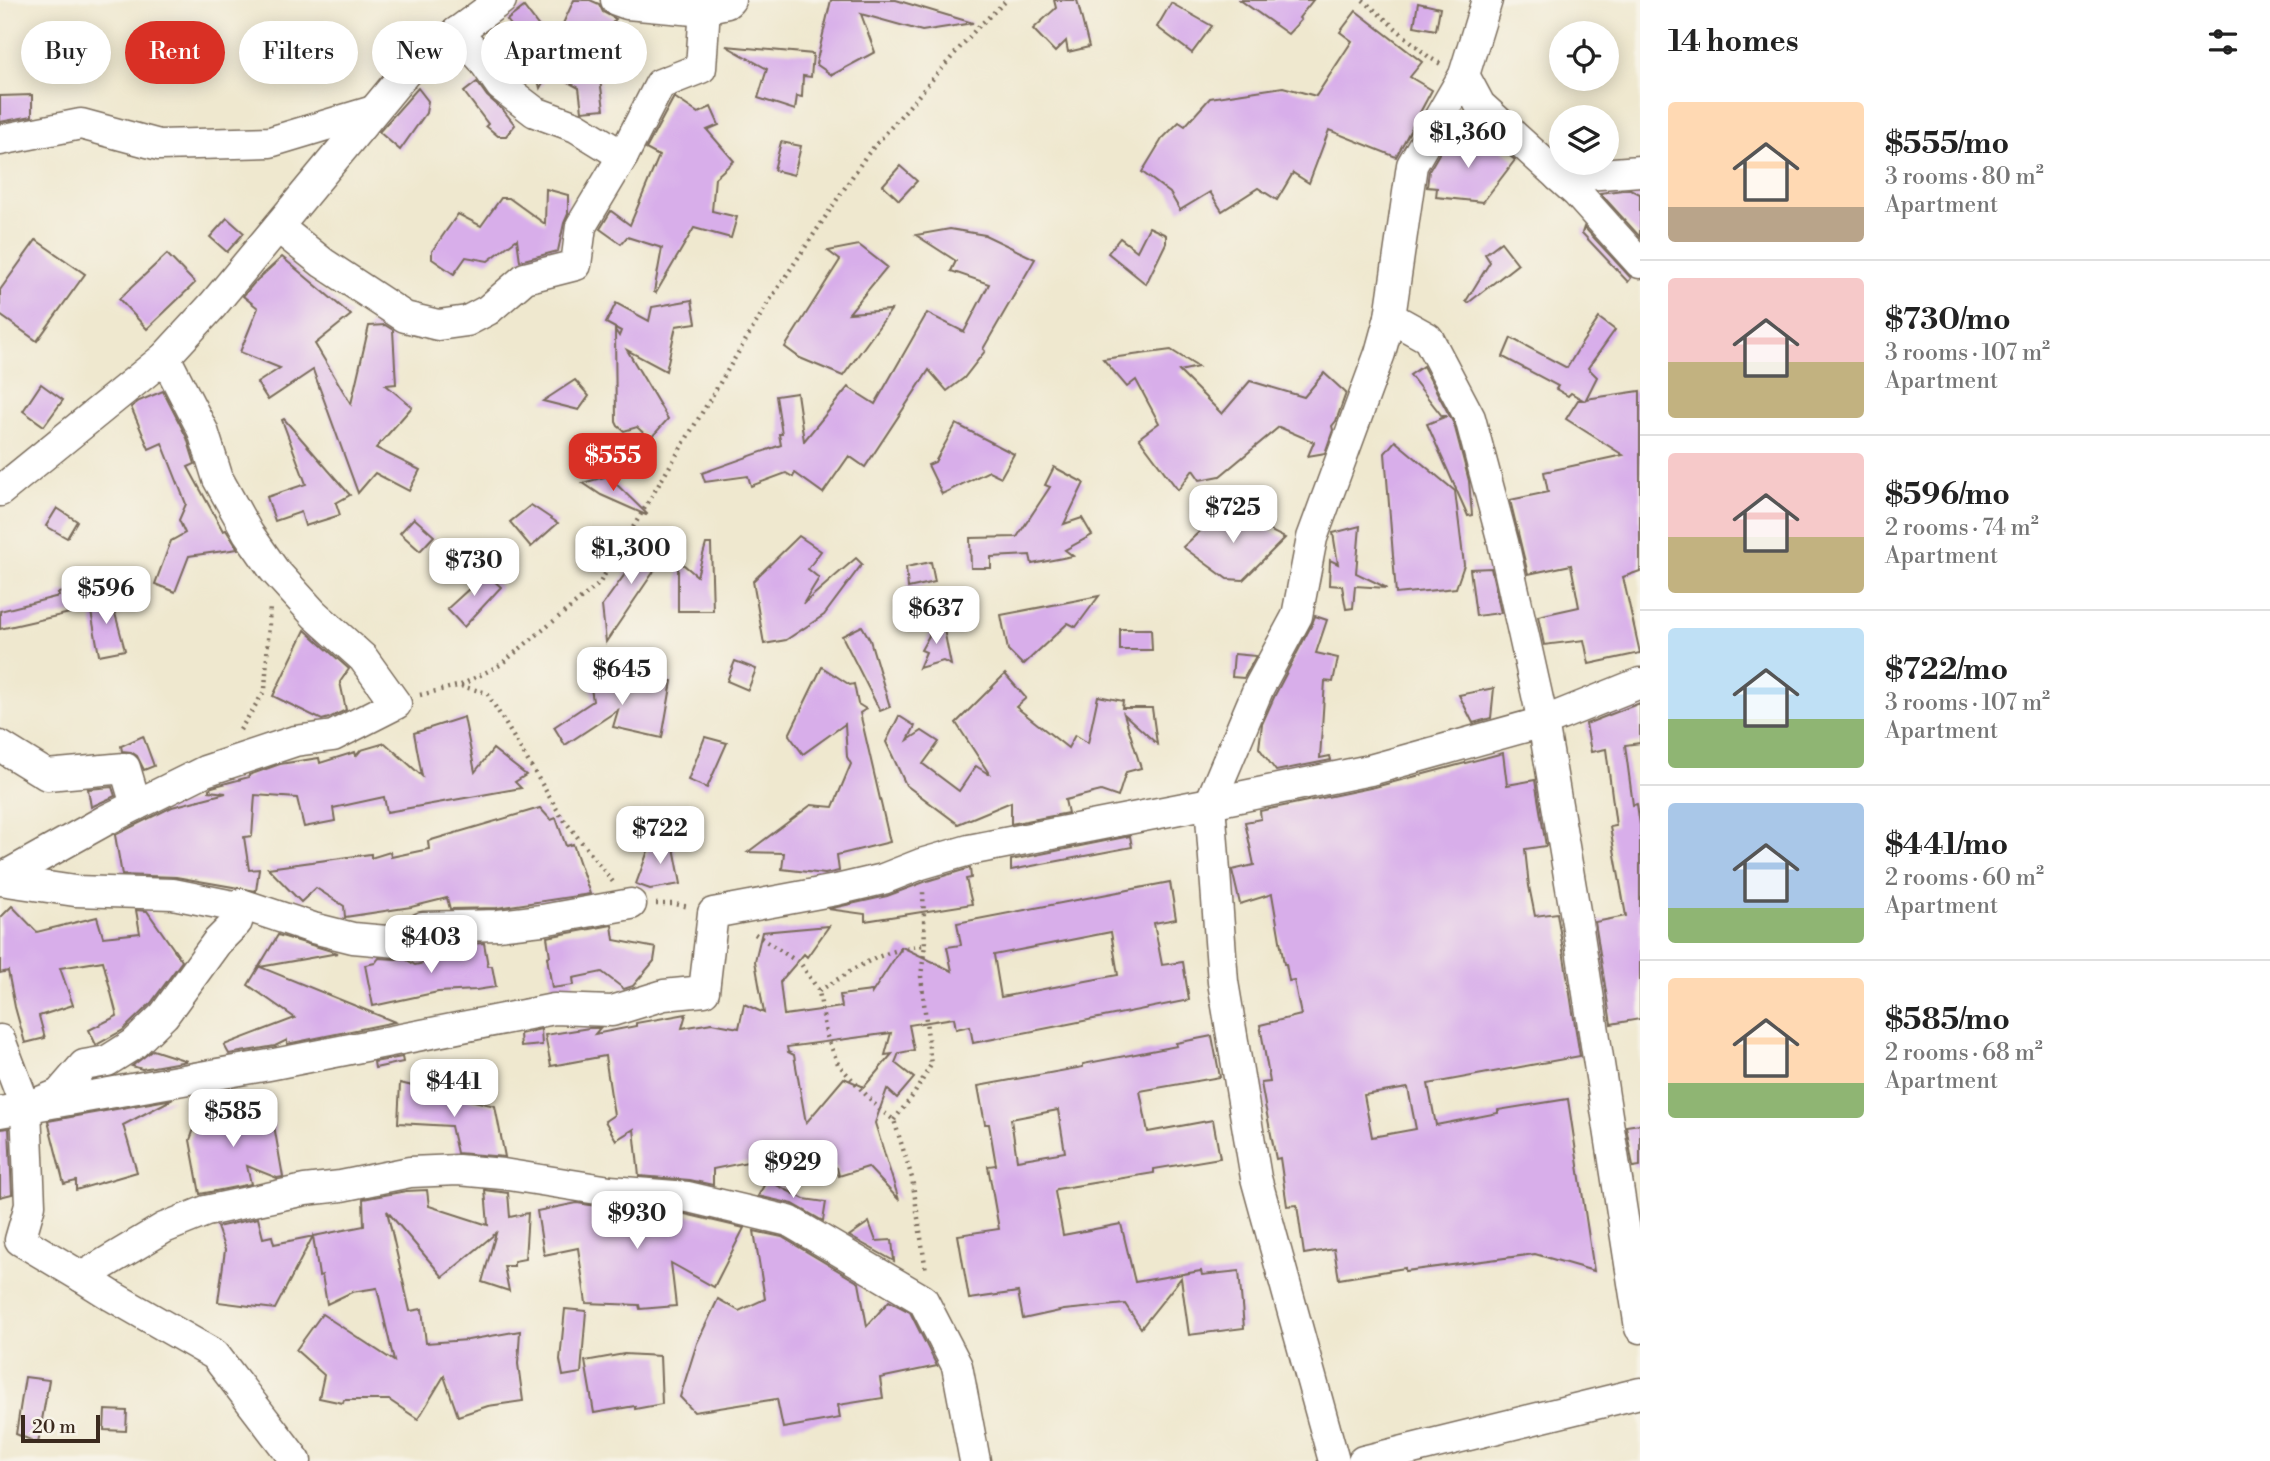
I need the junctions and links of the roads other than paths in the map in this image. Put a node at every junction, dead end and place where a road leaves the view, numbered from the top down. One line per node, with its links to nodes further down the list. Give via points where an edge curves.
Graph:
1 (500, 0): 5 (street)
2 (616, 0): 4 (street, via 694,10)
3 (1487, 0): 7 (street)
4 (718, 4): 11 (street, via 701,68 660,84)
5 (467, 25)
6 (467, 43): 11 (street, via 501,86 536,112 576,127)
7 (1464, 75): 13 (street, via 1480,105); 16 (street, via 1412,165)
8 (396, 84): 9 (street)
9 (373, 111): 10 (street, via 270,142 159,145 81,124); 14 (street)
10 (0, 140)
11 (623, 156): 14 (street, via 581,226 576,265 525,278 488,310 467,321 438,325 405,317)
12 (1640, 172): 13 (street)
13 (1559, 177): 15 (street)
14 (278, 227): 17 (street)
15 (1640, 263)
16 (1390, 317): 20 (street, via 1427,338 1470,418); 22 (street, via 1311,538 1297,615 1259,687)
17 (165, 357): 18 (street); 23 (street, via 203,431 218,479 248,533 314,614 363,658 396,704 333,736 295,741 205,771)
18 (0, 491)
19 (1640, 683): 20 (street)
20 (1543, 722): 22 (street, via 1370,770); 31 (street)
21 (0, 746): 23 (street, via 47,775 125,768)
22 (1210, 803): 28 (street, via 969,849 883,879 713,913 704,991 664,995 612,1012 554,1009); 35 (street, via 1223,982 1256,1178)
23 (136, 805): 24 (street)
24 (0, 879): 25 (street, via 75,891 173,894)
25 (242, 904): 26 (street, via 353,938 398,942 423,927 509,923); 28 (street, via 237,922 164,1015 134,1044 107,1061 84,1065 59,1094)
26 (631, 904)
27 (0, 1040): 28 (street)
28 (13, 1110): 29 (street, via 30,1205)
29 (10, 1242): 30 (street)
30 (82, 1276): 33 (street, via 215,1355); 34 (street, via 164,1228 206,1211 410,1172 503,1174 610,1191 688,1197 789,1221 923,1300 957,1366)
31 (1640, 1328)
32 (1640, 1393): 36 (street)
33 (295, 1461)
34 (975, 1461)
35 (1334, 1461)
36 (1363, 1461)

